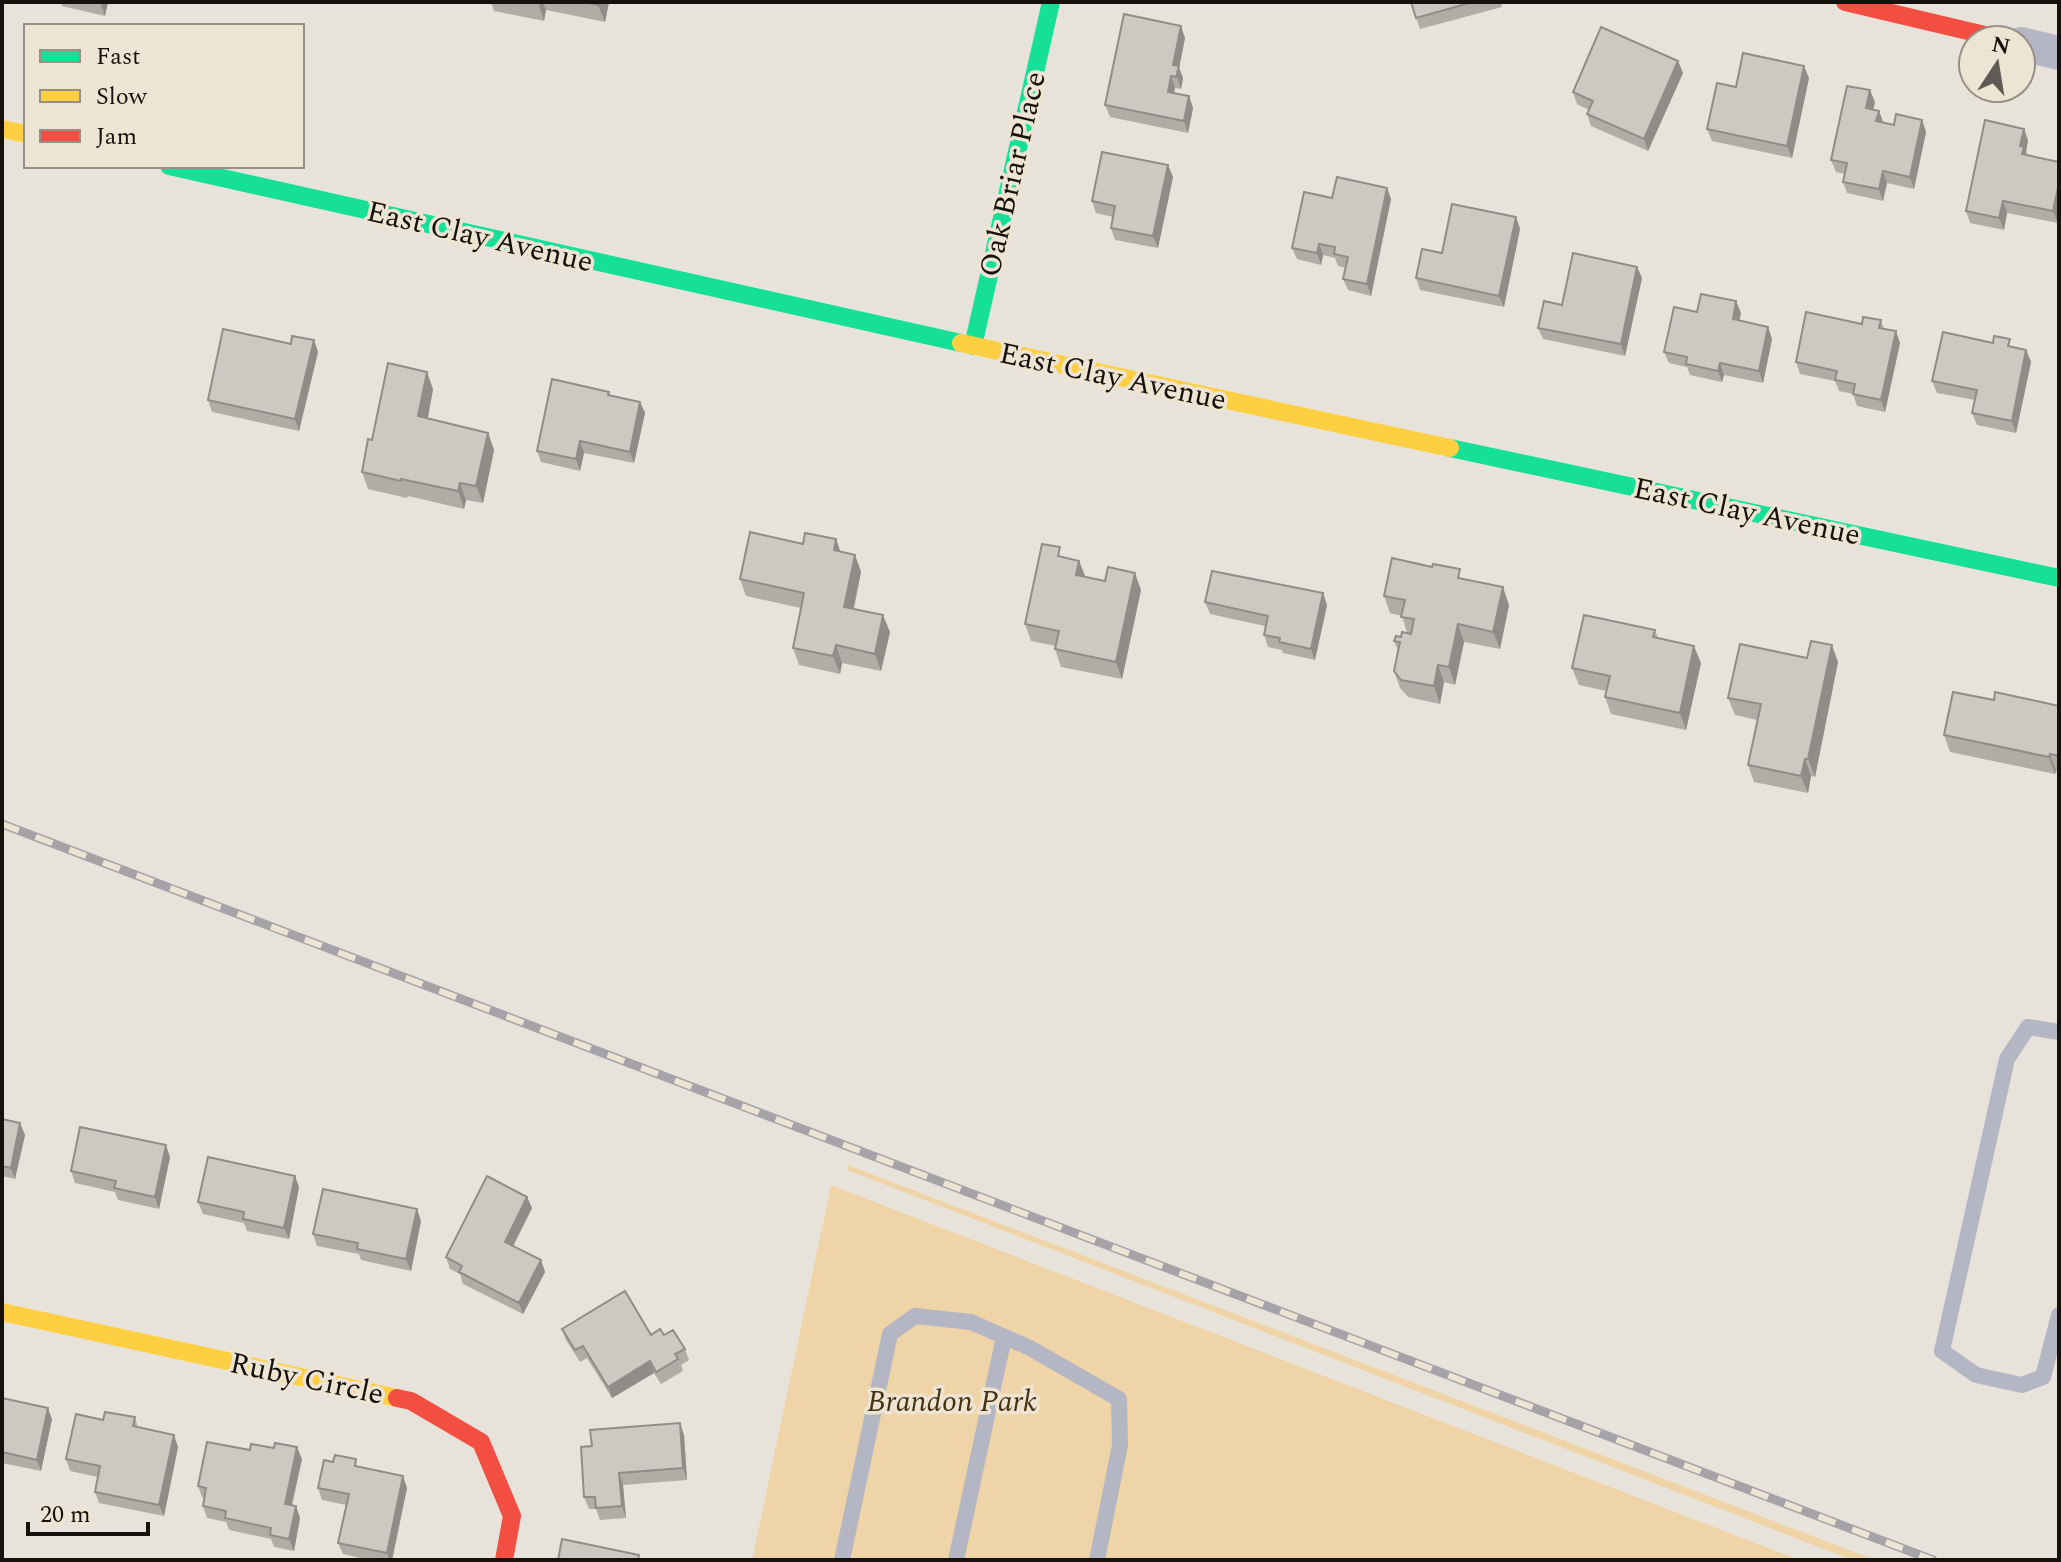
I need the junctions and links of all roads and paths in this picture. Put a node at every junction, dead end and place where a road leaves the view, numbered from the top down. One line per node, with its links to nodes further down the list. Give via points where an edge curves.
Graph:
1 (1051, 2): 9 (street, Oak Briar Place)
2 (1845, 2): 3 (street)
3 (1957, 28)
4 (2037, 48): 5 (street)
5 (2059, 53)
6 (2, 129): 7 (street)
7 (24, 134)
8 (178, 168): 9 (street, East Clay Avenue)
9 (973, 346): 10 (street, East Clay Avenue)
10 (2059, 578)
11 (2059, 1032): 13 (lane, via 2028,1027 2007,1059 1942,1351 1976,1375 2022,1385 2043,1377)
12 (2, 1312): 15 (street, Ruby Circle, via 411,1401 481,1442 512,1516)
13 (2059, 1315)
14 (1004, 1337): 16 (lane, via 971,1322 915,1316 890,1334); 17 (lane); 18 (lane, via 1119,1399 1120,1445)
15 (504, 1560)
16 (842, 1560)
17 (956, 1560)
18 (1097, 1560)

